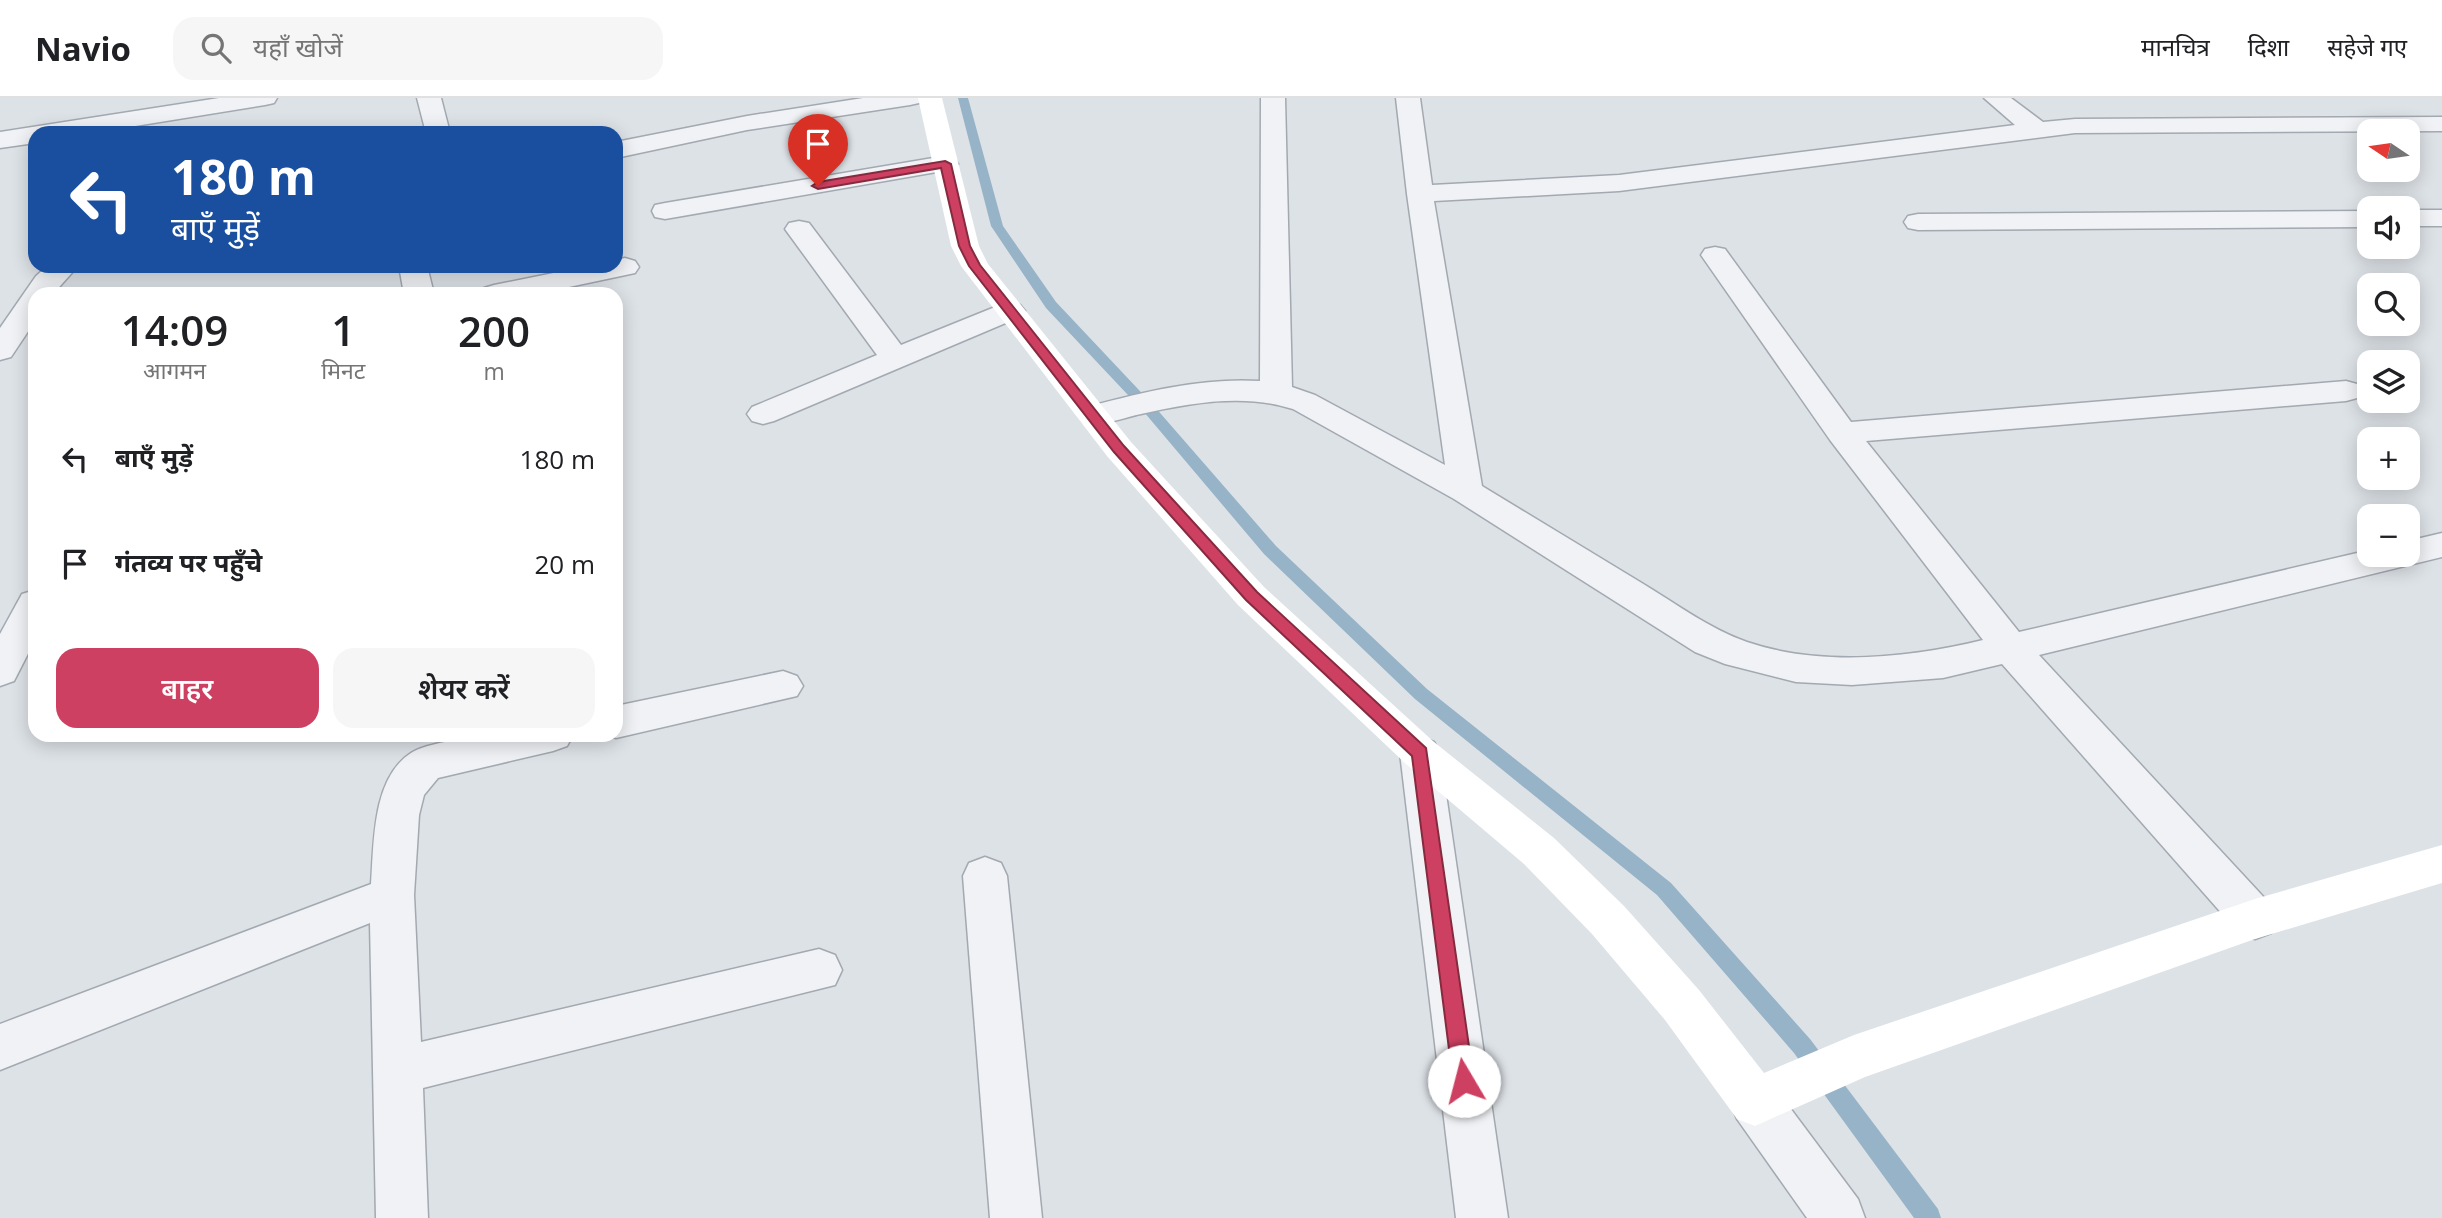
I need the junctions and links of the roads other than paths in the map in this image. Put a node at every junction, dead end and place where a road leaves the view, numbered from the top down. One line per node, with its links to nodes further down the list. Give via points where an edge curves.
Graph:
1 (265, 98): 9 (street)
2 (429, 98): 10 (street)
3 (910, 98): 14 (street, via 747,123)
4 (930, 98): 15 (street)
5 (1273, 98): 33 (street)
6 (1408, 98): 16 (street)
7 (1996, 98): 11 (street)
8 (2442, 124): 11 (street)
9 (89, 126)
10 (436, 126)
11 (2037, 129): 16 (street, via 1619,183)
12 (28, 136): 13 (street)
13 (0, 140)
14 (623, 149)
15 (945, 164): 17 (street); 29 (street, via 965,246)
16 (1420, 194): 37 (street)
17 (665, 211)
18 (2420, 218): 19 (street)
19 (2442, 218)
20 (2357, 219): 21 (street)
21 (1918, 222)
22 (799, 229): 31 (street)
23 (1715, 255): 36 (street)
24 (56, 273): 26 (street)
25 (596, 273): 27 (street)
26 (42, 287)
27 (529, 287)
28 (28, 308): 30 (street)
29 (1010, 311): 31 (street); 34 (street)
30 (0, 351)
31 (896, 359): 35 (street)
32 (2346, 391): 36 (street)
33 (1276, 393): 34 (street, via 1233,391); 37 (street, via 1304,402)
34 (1107, 412): 47 (street, via 1143,477 1251,596)
35 (763, 414)
36 (1842, 433): 42 (street)
37 (1466, 491): 42 (street, via 1708,642 1744,657 1822,671 1874,671 1943,664)
38 (2442, 545): 39 (street)
39 (2420, 550)
40 (2357, 566): 42 (street)
41 (28, 617): 43 (street)
42 (2011, 649): 51 (street)
43 (0, 671)
44 (783, 686): 45 (street)
45 (623, 720)
46 (524, 742): 50 (street, via 425,765 404,789)
47 (1420, 753): 55 (street, via 1539,851 1608,920); 58 (street)
48 (2442, 864): 51 (street)
49 (985, 876): 57 (street)
50 (392, 895): 53 (street); 54 (street)
51 (2255, 919): 55 (street, via 1854,1058)
52 (819, 970): 54 (street)
53 (0, 1047)
54 (397, 1071): 56 (street)
55 (1766, 1096): 59 (street)
56 (402, 1218)
57 (1016, 1218)
58 (1482, 1218)
59 (1839, 1218)

